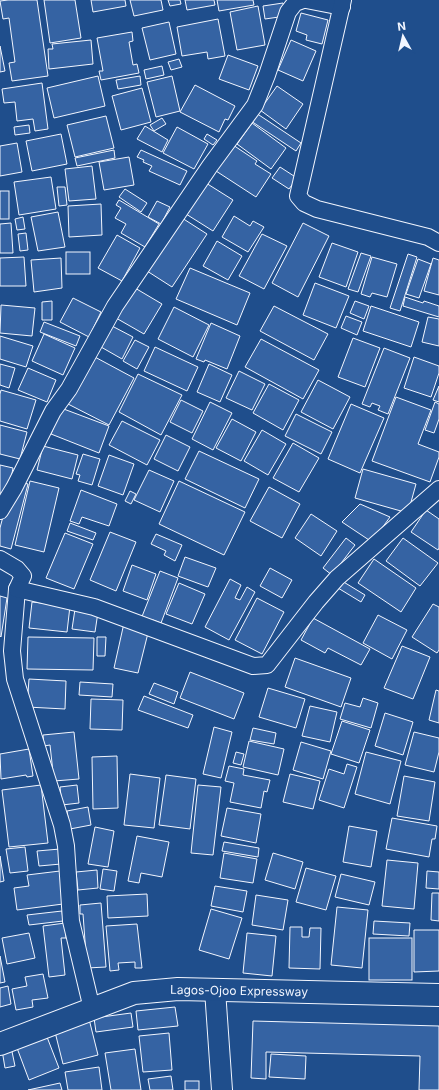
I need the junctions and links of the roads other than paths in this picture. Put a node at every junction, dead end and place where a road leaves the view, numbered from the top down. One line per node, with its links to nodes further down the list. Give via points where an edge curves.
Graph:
1 (305, 0): 2 (street); 5 (street, via 295,3 288,12 254,105 115,306 69,389 53,411)
2 (343, 3): 3 (street, via 298,196 304,203 317,209)
3 (435, 239)
4 (439, 489): 7 (street, via 337,578 267,665 253,666 94,607)
5 (0, 511)
6 (0, 559): 7 (street, via 17,569 23,576)
7 (17, 589): 10 (street, via 12,651 15,679 62,825 66,846 71,921)
8 (215, 990): 9 (main road, Lagos-Ojoo Expressway); 10 (main road, Lagos-Ojoo Expressway, via 178,989 134,993); 12 (street)
9 (439, 995)
10 (92, 1009): 11 (main road, Lagos-Ojoo Expressway)
11 (0, 1044)
12 (222, 1090)

